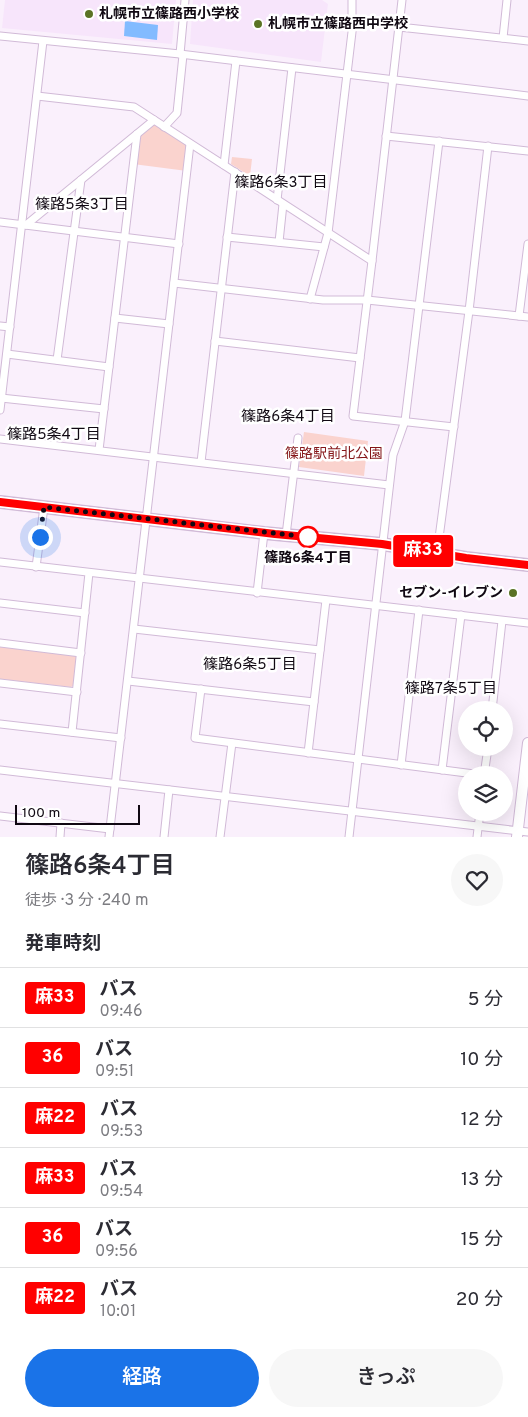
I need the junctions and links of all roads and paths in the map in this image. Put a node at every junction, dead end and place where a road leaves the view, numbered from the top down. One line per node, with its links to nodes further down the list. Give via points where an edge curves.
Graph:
1 (184, 0): 10 (street)
2 (352, 0): 13 (street)
3 (402, 0): 5 (street)
4 (507, 0): 7 (street)
5 (399, 27): 7 (street); 14 (street)
6 (0, 36): 8 (street)
7 (504, 38): 9 (street)
8 (43, 41): 10 (street); 15 (street)
9 (528, 41)
10 (181, 54): 11 (street); 18 (street, via 177,113)
11 (236, 61): 12 (street); 25 (street)
12 (292, 68): 13 (street); 28 (street)
13 (347, 75): 14 (street); 32 (street)
14 (393, 80): 16 (street); 20 (street)
15 (37, 96): 17 (street, via 134,107); 30 (street)
16 (528, 96)
17 (154, 120): 18 (street); 19 (street)
18 (164, 127): 22 (street)
19 (137, 134): 27 (street); 34 (street)
20 (386, 136): 21 (street); 39 (street)
21 (439, 141): 23 (street); 44 (street)
22 (190, 144): 25 (street); 36 (street)
23 (488, 146): 24 (street); 45 (street)
24 (528, 150)
25 (224, 165): 26 (street)
26 (235, 172): 28 (street); 33 (street)
27 (81, 180): 30 (street); 31 (street)
28 (280, 202): 32 (street); 35 (street)
29 (0, 222): 30 (street)
30 (24, 225): 31 (street); 51 (street)
31 (74, 231): 34 (street); 55 (street)
32 (328, 233): 38 (street); 39 (street)
33 (227, 236): 35 (street); 41 (street)
34 (124, 237): 36 (street); 47 (street)
35 (279, 242): 38 (street)
36 (179, 244): 40 (street)
37 (528, 244): 46 (street)
38 (324, 247): 42 (street)
39 (372, 261): 43 (street)
40 (174, 283): 41 (street); 49 (street)
41 (221, 288): 42 (street); 52 (street)
42 (310, 299): 43 (street)
43 (367, 300): 44 (street); 54 (street)
44 (419, 306): 45 (street); 60 (street)
45 (469, 311): 46 (street); 61 (street)
46 (520, 316): 48 (street)
47 (115, 318): 49 (street); 56 (street)
48 (528, 318)
49 (169, 324): 65 (street)
50 (0, 326): 51 (street)
51 (10, 328): 53 (street)
52 (215, 341): 54 (street); 66 (street)
53 (7, 354): 55 (street); 57 (street)
54 (360, 358): 60 (street, via 353,416)
55 (57, 360): 56 (street)
56 (109, 367): 58 (street)
57 (1, 398): 58 (street); 59 (street)
58 (104, 409): 64 (street)
59 (0, 410)
60 (405, 421): 61 (street); 68 (street, via 393,455)
61 (454, 427): 75 (street)
62 (298, 438): 67 (street)
63 (0, 439): 64 (street)
64 (99, 450): 65 (street)
65 (154, 456): 66 (street); 71 (street)
66 (201, 462): 67 (street)
67 (293, 473): 68 (street); 73 (street)
68 (389, 485): 74 (street)
69 (0, 502): 70 (main road)
70 (44, 507): 71 (main road); 78 (street)
71 (146, 519): 72 (main road); 80 (street)
72 (264, 533): 73 (main road); 81 (street)
73 (286, 535): 74 (main road)
74 (382, 544): 75 (main road); 84 (street)
75 (437, 553): 77 (main road)
76 (0, 562): 78 (street)
77 (528, 565)
78 (36, 567): 79 (street)
79 (89, 573): 80 (street); 86 (street)
80 (140, 579): 81 (street); 90 (street)
81 (257, 593): 82 (street)
82 (326, 600): 84 (street); 92 (street)
83 (0, 603): 86 (street)
84 (376, 606): 85 (street); 106 (street)
85 (419, 610): 87 (street); 107 (street)
86 (85, 613): 93 (street)
87 (461, 615): 88 (street); 109 (street)
88 (502, 621): 89 (street); 98 (street)
89 (528, 623)
90 (134, 629): 92 (street); 94 (street)
91 (0, 643): 93 (street)
92 (320, 650): 99 (street)
93 (81, 653): 97 (street)
94 (128, 681): 96 (street); 102 (street)
95 (0, 683): 97 (street)
96 (201, 689): 99 (street); 103 (street, via 195,738)
97 (76, 692): 101 (street)
98 (493, 701)
99 (314, 702): 105 (street)
100 (0, 724): 101 (street)
101 (72, 732): 102 (street)
102 (121, 738): 111 (street)
103 (232, 743): 105 (street); 113 (street)
104 (528, 743): 120 (main road)
105 (308, 753): 106 (street)
106 (358, 759): 107 (street); 114 (street)
107 (401, 765): 109 (street)
108 (0, 770): 111 (street)
109 (442, 770): 110 (street)
110 (458, 772)
111 (116, 783): 112 (street); 119 (street)
112 (170, 790): 113 (street); 123 (street)
113 (225, 796): 114 (street); 124 (street)
114 (352, 812): 118 (street); 125 (street)
115 (0, 816): 117 (street)
116 (479, 821): 118 (street)
117 (61, 823): 119 (street); 121 (street)
118 (478, 826): 120 (street); 126 (street)
119 (110, 829): 122 (street)
120 (521, 833)
121 (60, 837)
122 (109, 837)
123 (164, 837)
124 (220, 837)
125 (349, 837)
126 (477, 837)

